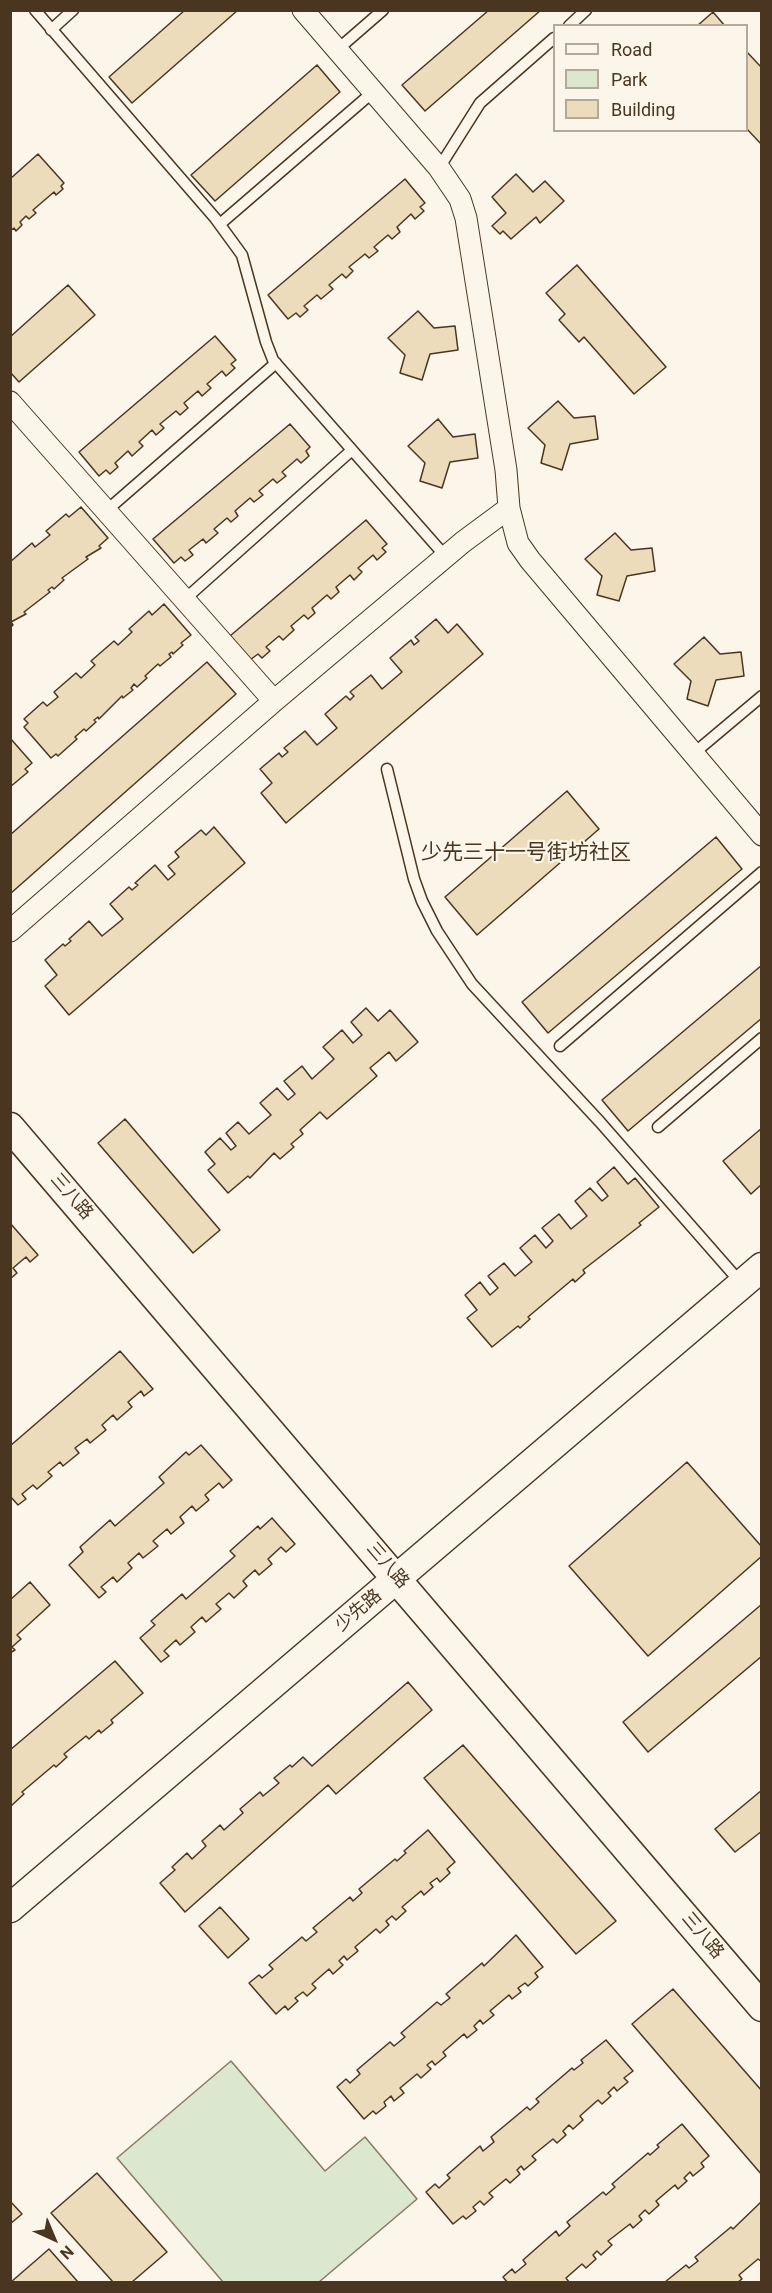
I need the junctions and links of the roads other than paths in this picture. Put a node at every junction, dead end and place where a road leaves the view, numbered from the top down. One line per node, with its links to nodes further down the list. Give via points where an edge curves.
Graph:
1 (34, 10): 7 (lane)
2 (73, 10): 7 (lane)
3 (303, 10): 9 (street)
4 (383, 10): 9 (lane)
5 (586, 10): 6 (lane)
6 (571, 24)
7 (51, 30): 12 (lane)
8 (553, 40): 11 (lane, via 480,103)
9 (337, 50): 10 (street)
10 (373, 92): 11 (street); 12 (lane)
11 (439, 168): 16 (street, via 452,185 465,218)
12 (219, 224): 13 (lane, via 242,255 266,342)
13 (276, 363): 15 (lane); 17 (lane)
14 (10, 402): 17 (street)
15 (352, 450): 18 (lane); 19 (lane)
16 (509, 508): 18 (street); 22 (street, via 518,543 530,560)
17 (106, 511): 19 (street)
18 (446, 557): 21 (street)
19 (184, 600): 21 (street)
20 (762, 696): 22 (lane)
21 (274, 701): 26 (street)
22 (693, 754): 24 (street)
23 (387, 769): 31 (lane, via 414,879 437,932 472,984 600,1122)
24 (762, 835)
25 (762, 872): 28 (lane)
26 (10, 931)
27 (762, 1038): 30 (lane)
28 (560, 1046)
29 (10, 1127): 32 (main road, 三八路)
30 (658, 1127)
31 (752, 1275): 32 (main road, 少先路)
32 (397, 1578): 33 (main road, 少先路); 34 (main road, 三八路)
33 (10, 1908)
34 (762, 2007)

